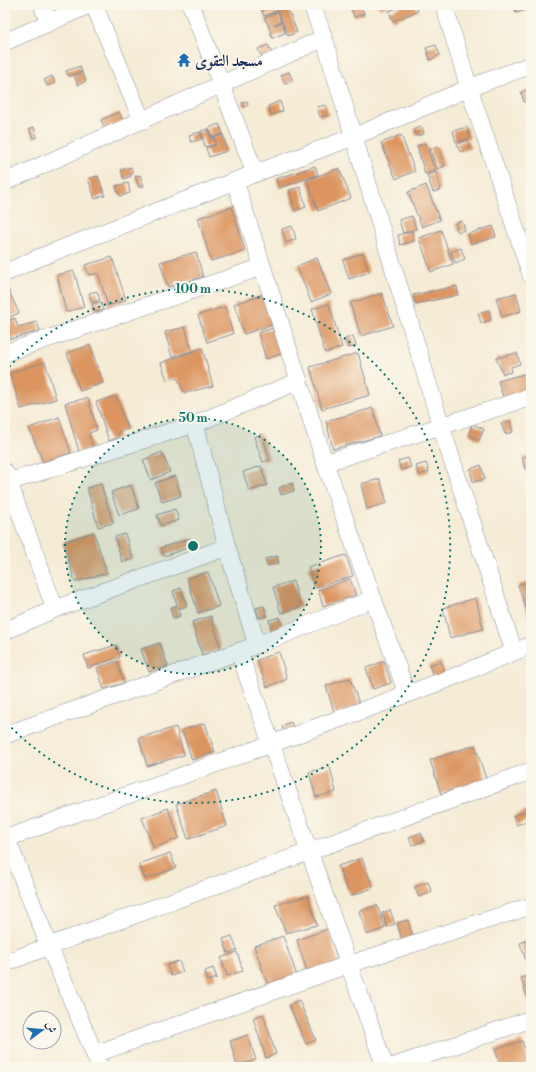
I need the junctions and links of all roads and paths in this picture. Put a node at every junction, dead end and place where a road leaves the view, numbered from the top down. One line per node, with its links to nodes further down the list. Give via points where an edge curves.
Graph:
1 (42, 5): 7 (street)
2 (89, 5): 7 (street)
3 (94, 5): 13 (street)
4 (191, 5): 11 (street)
5 (312, 5): 8 (street)
6 (444, 5): 12 (street)
7 (49, 23): 9 (street)
8 (324, 38): 11 (street); 14 (street)
9 (5, 42)
10 (531, 66): 12 (street)
11 (222, 85): 13 (street); 15 (street)
12 (469, 88): 14 (street); 18 (street)
13 (142, 121): 17 (street)
14 (353, 137): 15 (street); 26 (street)
15 (255, 173): 16 (street)
16 (235, 181): 19 (street); 20 (street)
17 (5, 182)
18 (527, 250): 21 (street)
19 (262, 267): 22 (street); 23 (street)
20 (5, 273)
21 (531, 275)
22 (5, 353)
23 (299, 381): 25 (street); 27 (street)
24 (531, 397): 26 (street)
25 (195, 424): 28 (street); 29 (street)
26 (441, 426): 27 (street); 36 (street)
27 (325, 463): 30 (street)
28 (6, 478): 31 (street)
29 (228, 547): 31 (street); 33 (street)
30 (373, 598): 33 (street); 37 (street)
31 (55, 609): 32 (street)
32 (5, 631)
33 (257, 645): 35 (street)
34 (531, 645): 36 (street)
35 (239, 652): 38 (street); 39 (street)
36 (514, 652): 37 (street)
37 (407, 694): 39 (street)
38 (5, 735)
39 (271, 744): 41 (street); 42 (street)
40 (531, 771): 42 (street)
41 (6, 836): 44 (street)
42 (309, 851): 44 (street); 46 (street)
43 (531, 906): 46 (street)
44 (49, 946): 45 (street); 48 (street)
45 (5, 963)
46 (350, 964): 48 (street); 49 (street)
47 (531, 1020): 50 (street)
48 (98, 1061)
49 (385, 1067)
50 (392, 1067)

